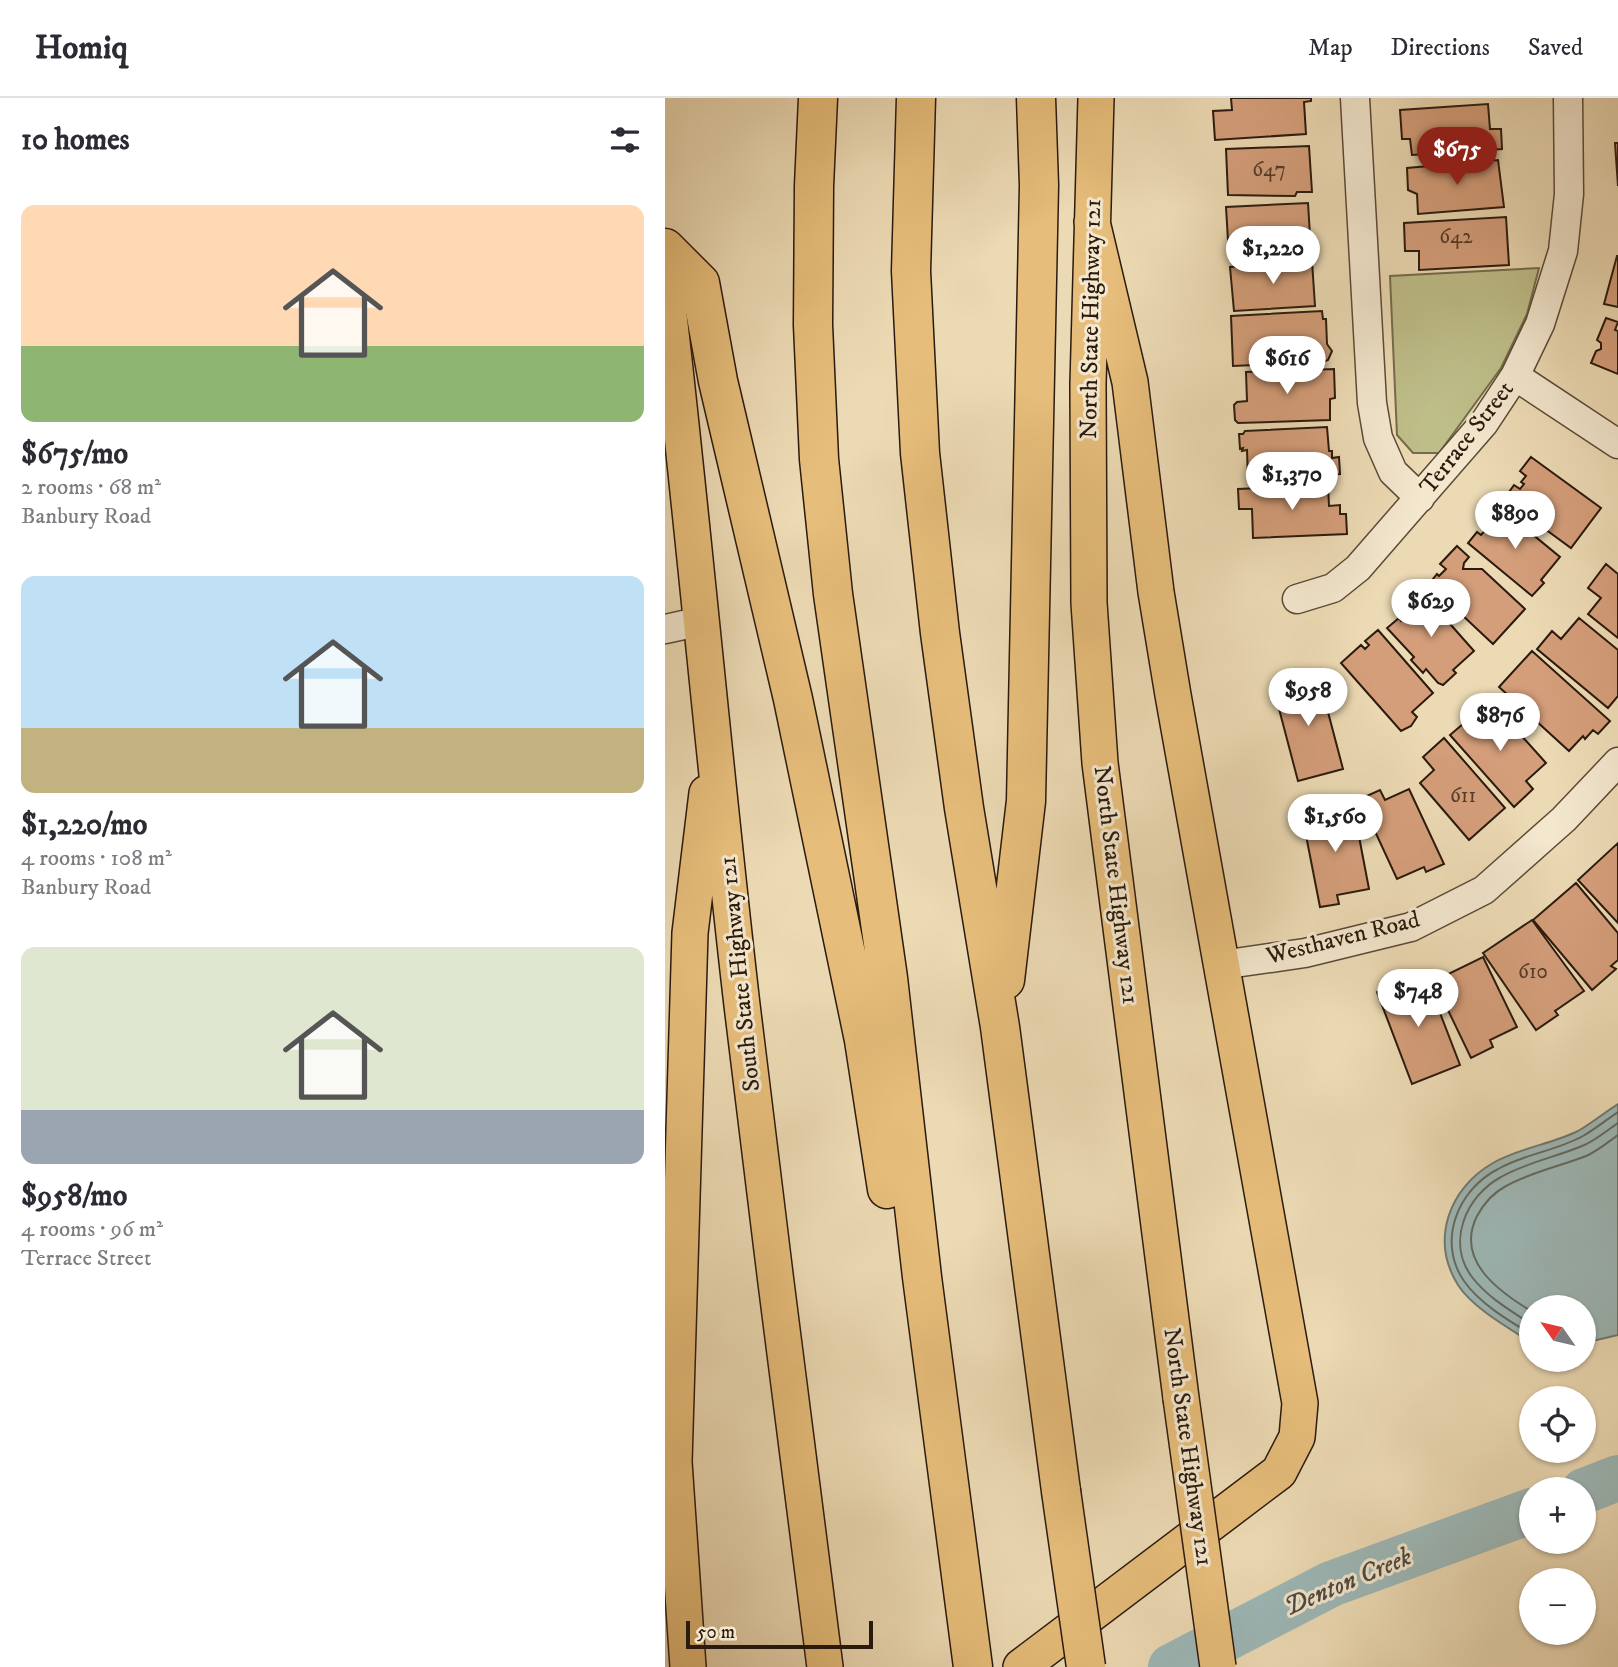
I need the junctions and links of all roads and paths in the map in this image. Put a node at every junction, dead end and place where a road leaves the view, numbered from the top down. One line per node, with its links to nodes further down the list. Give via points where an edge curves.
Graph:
1 (818, 98): 20 (highway, via 813,325 819,459 845,687 888,978)
2 (916, 98): 19 (highway, via 911,271 920,453 960,781)
3 (1036, 98): 19 (highway, via 1039,185 1026,801)
4 (1096, 98): 7 (main road, North State Highway 121)
5 (1355, 98): 12 (street, via 1378,439 1393,472)
6 (1568, 98): 10 (street, Terrace Street, via 1569,194 1563,251 1540,324)
7 (1092, 222): 18 (main road, via 1130,382 1156,592); 26 (main road, North State Highway 121, bridge, via 1089,603 1100,763)
8 (665, 248): 20 (highway, via 700,283 864,1040 893,1232)
9 (665, 279): 14 (main road, South State Highway 121)
10 (1515, 376): 11 (street); 12 (street, Terrace Street, via 1484,423)
11 (1618, 444)
12 (1420, 498): 13 (street, Terrace Street, via 1333,588)
13 (1297, 599)
14 (702, 621): 15 (street); 16 (main road, South State Highway 121)
15 (665, 629)
16 (713, 741): 21 (main road, via 689,933 674,1435); 22 (main road, South State Highway 121)
17 (1618, 762): 18 (street, Westhaven Road, via 1565,820 1484,890 1411,928 1305,953)
18 (1221, 965): 24 (main road, via 1300,1403 1297,1437 1279,1472)
19 (1000, 1027): 25 (highway, bridge)
20 (922, 1277): 23 (highway)
21 (688, 1667)
22 (825, 1667)
23 (973, 1667)
24 (1021, 1667)
25 (1086, 1667)
26 (1217, 1667)

